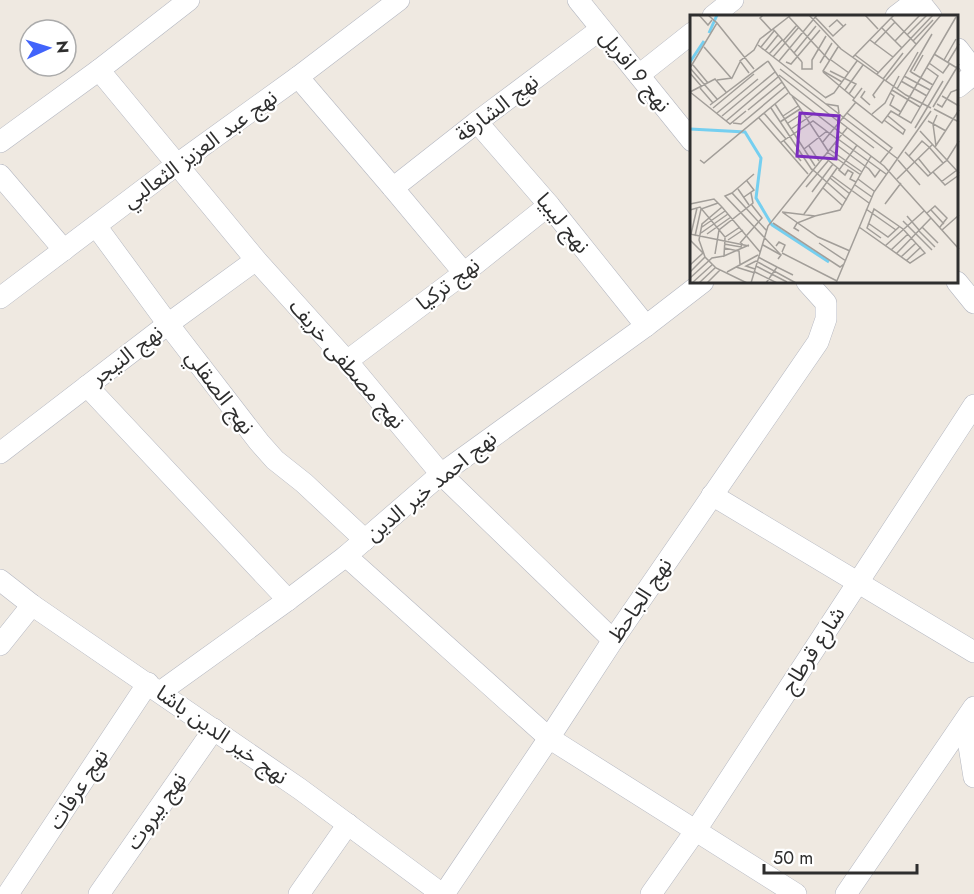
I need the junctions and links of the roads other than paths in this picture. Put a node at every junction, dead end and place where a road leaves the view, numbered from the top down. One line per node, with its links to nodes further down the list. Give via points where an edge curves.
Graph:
1 (189, 0): 12 (street)
2 (399, 0): 15 (street, نهج عبد العزيز الثعالبي)
3 (578, 0): 9 (street, نهج 9 افريل)
4 (918, 0): 7 (street); 8 (street)
5 (734, 5): 6 (street)
6 (715, 15)
7 (897, 15)
8 (931, 15)
9 (601, 29): 14 (street, نهج 9 افريل); 17 (street, نهج الشارقة)
10 (690, 35): 14 (street)
11 (959, 52): 13 (street)
12 (99, 70): 19 (street); 20 (street, نهج مصطفى خريف)
13 (974, 72): 16 (street)
14 (639, 75): 18 (street, نهج 9 افريل)
15 (298, 77): 20 (street, نهج عبد العزيز الثعالبي); 22 (street)
16 (959, 85)
17 (477, 122): 22 (street, نهج الشارقة); 23 (street, نهج ليبيا)
18 (690, 139)
19 (0, 142)
20 (177, 165): 24 (street, نهج عبد العزيز الثعالبي); 26 (street, نهج مصطفى خريف)
21 (0, 175): 25 (street)
22 (393, 188): 27 (street)
23 (549, 205): 27 (street, نهج تركيا); 34 (street, نهج ليبيا)
24 (96, 226): 25 (street, نهج عبد العزيز الثعالبي); 33 (street, نهج الصقلي)
25 (64, 250): 31 (street, نهج عبد العزيز الثعالبي)
26 (255, 260): 33 (street, نهج النيجر); 35 (street, نهج مصطفى خريف)
27 (464, 273): 35 (street, نهج تركيا)
28 (700, 284): 34 (street, نهج احمد خير الدين)
29 (809, 284): 40 (street, نهج الجاحظ, via 826,303 826,319 818,342)
30 (959, 284): 32 (street)
31 (0, 298)
32 (974, 303)
33 (168, 324): 36 (street, نهج النيجر); 41 (street, نهج الصقلي, via 275,460)
34 (646, 326): 39 (street, نهج احمد خير الدين)
35 (347, 361): 39 (street, نهج مصطفى خريف)
36 (87, 386): 38 (street, نهج النيجر); 45 (street)
37 (974, 405): 44 (street, شارع قرطاج)
38 (0, 453)
39 (441, 474): 41 (street, نهج احمد خير الدين); 47 (street, نهج مصطفى خريف)
40 (712, 495): 44 (street); 47 (street, نهج الجاحظ)
41 (365, 540): 42 (street, نهج احمد خير الدين)
42 (346, 556): 45 (street, نهج احمد خير الدين); 53 (street)
43 (0, 580): 46 (street, نهج خير الدين باشا)
44 (857, 582): 49 (street); 56 (street, شارع قرطاج)
45 (288, 600): 50 (street, نهج احمد خير الدين)
46 (32, 605): 48 (street); 50 (street, نهج خير الدين باشا)
47 (613, 640): 53 (street, نهج الجاحظ)
48 (0, 645)
49 (974, 652)
50 (154, 688): 52 (street, نهج خير الدين باشا); 57 (street, نهج عرفات)
51 (970, 714): 54 (street); 63 (street)
52 (214, 729): 55 (street, نهج خير الدين باشا); 58 (street, نهج بيروت)
53 (549, 738): 56 (street); 60 (street, نهج الجاحظ)
54 (974, 777)
55 (348, 824): 59 (street); 60 (street, نهج خير الدين باشا)
56 (696, 830): 61 (street, شارع قرطاج); 62 (street)
57 (8, 894)
58 (99, 894)
59 (299, 894)
60 (443, 894)
61 (651, 894)
62 (796, 894)
63 (846, 894)

